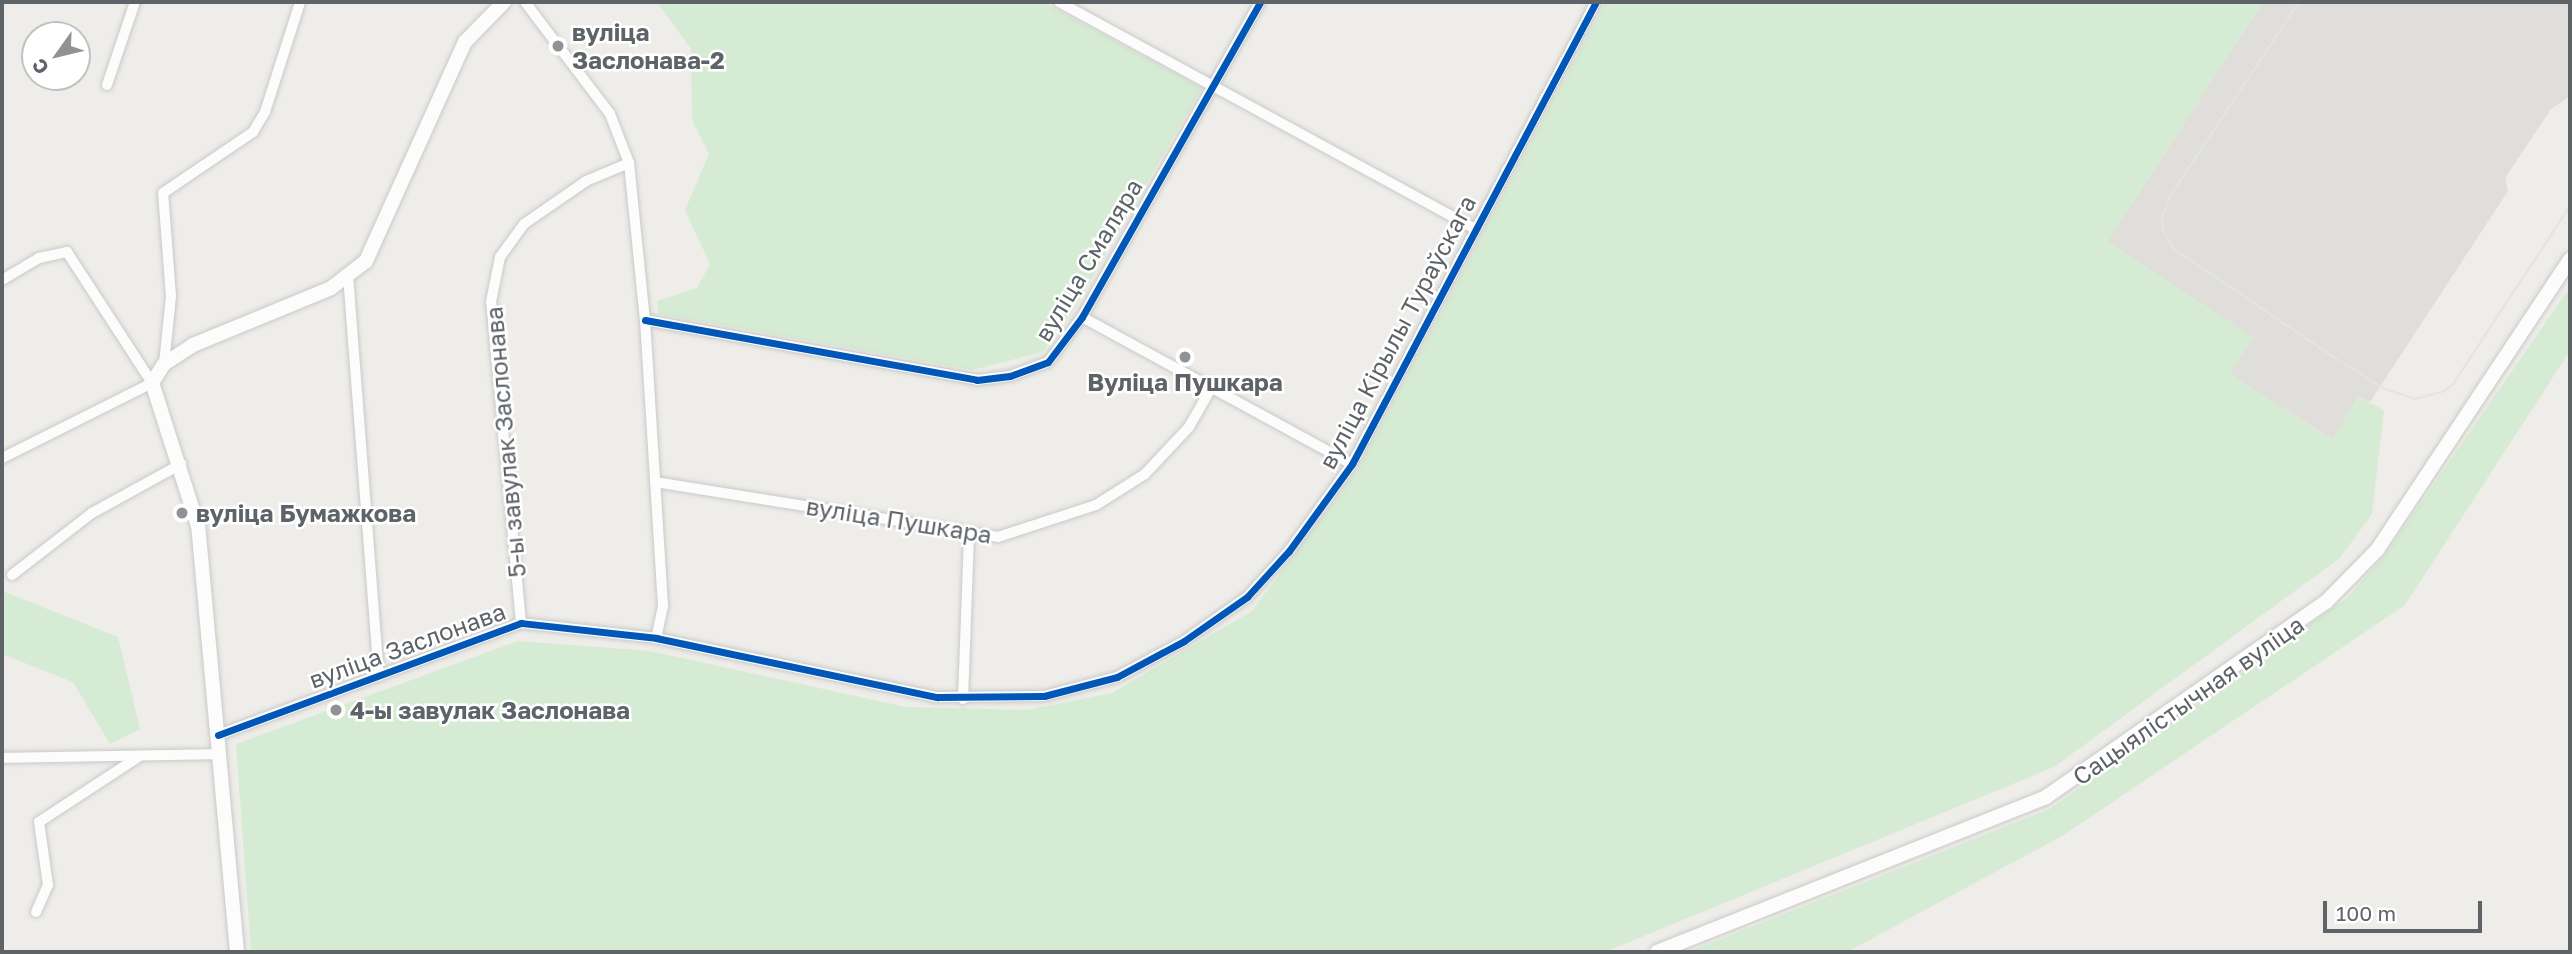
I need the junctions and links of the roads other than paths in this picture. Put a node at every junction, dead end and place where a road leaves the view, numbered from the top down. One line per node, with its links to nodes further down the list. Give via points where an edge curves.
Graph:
1 (135, 2): 8 (street)
2 (300, 2): 17 (street, via 265,112 253,132 163,193 171,296)
3 (504, 2): 13 (main road, via 465,42 366,261)
4 (525, 2): 10 (street, via 610,114)
5 (1059, 2): 9 (street)
6 (1260, 2): 9 (street, вуліца Смаляра)
7 (1595, 2): 11 (street, вуліца Кірылы Тураўскага)
8 (107, 85)
9 (1214, 85): 11 (street); 15 (street, вуліца Смаляра)
10 (629, 163): 16 (street); 26 (street, 5-ы завулак Заслонава, via 586,181 524,224 500,257 492,302)
11 (1474, 228): 22 (street, вуліца Кірылы Тураўскага)
12 (2570, 259): 36 (main road, Сацыялістычная вуліца, via 2377,550 2326,602 2046,797)
13 (348, 275): 17 (main road, via 331,288 193,345); 28 (street)
14 (2, 280): 18 (street, via 39,258 67,252)
15 (1082, 317): 16 (street, вуліца Смаляра, via 1048,362 1010,376 977,380); 19 (street)
16 (645, 320): 23 (street)
17 (164, 364): 18 (main road)
18 (152, 383): 20 (street); 21 (main road)
19 (1213, 386): 22 (street); 24 (street, вуліца Пушкара, via 1189,427 1145,474 1096,505 998,537)
20 (2, 458)
21 (181, 464): 25 (street, via 93,513); 30 (main road, via 198,526)
22 (1352, 464): 29 (street, вуліца Кірылы Тураўскага, via 1289,551 1248,597 1185,641 1104,680 1044,696)
23 (655, 482): 24 (street, вуліца Пушкара); 27 (street, via 663,606)
24 (969, 535): 29 (street)
25 (12, 575)
26 (521, 623): 27 (street, вуліца Заслонава); 28 (street, вуліца Заслонава)
27 (656, 638): 29 (street, вуліца Кірылы Тураўскага, via 911,695)
28 (379, 676): 30 (street, вуліца Заслонава)
29 (963, 699)
30 (218, 735): 31 (main road)
31 (221, 754): 32 (street); 35 (main road)
32 (140, 756): 33 (street); 34 (street, via 39,822 48,885)
33 (2, 758)
34 (36, 912)
35 (237, 952)
36 (1657, 952)

